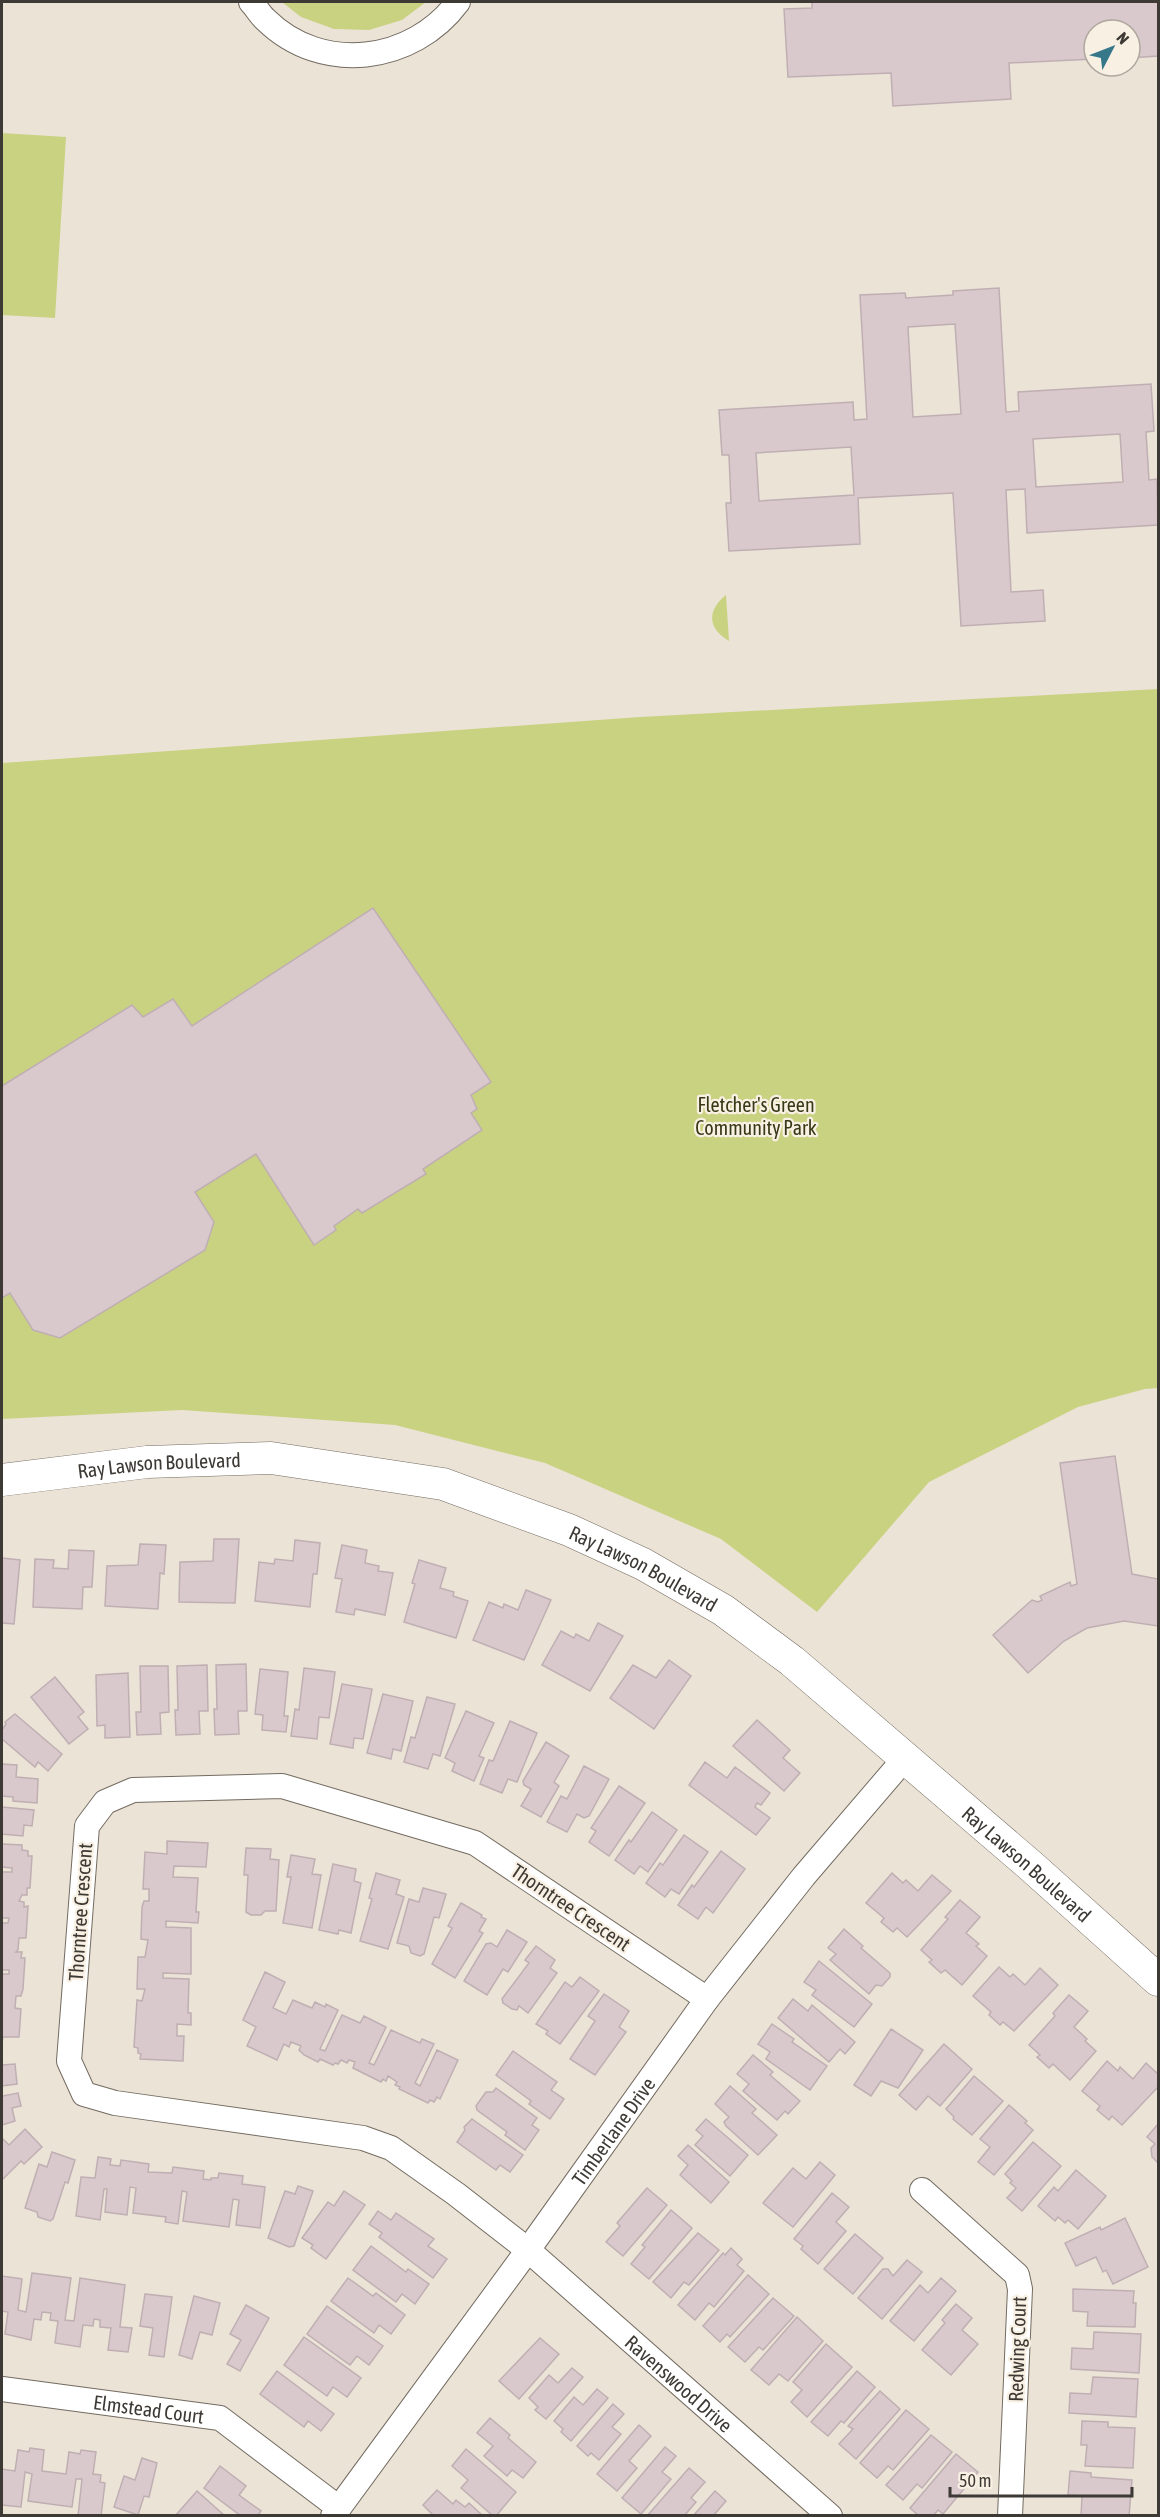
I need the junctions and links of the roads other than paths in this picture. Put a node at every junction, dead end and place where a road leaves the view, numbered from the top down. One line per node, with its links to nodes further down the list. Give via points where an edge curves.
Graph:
1 (251, 2): 2 (street, via 266,20 294,40 327,53 362,55 393,50 422,37)
2 (458, 2)
3 (2, 1480): 4 (street, Ray Lawson Boulevard, via 147,1462 271,1458 443,1484 569,1530 643,1564 723,1610 792,1661)
4 (906, 1757): 5 (street, Ray Lawson Boulevard); 6 (street, Timberlane Drive, via 804,1876)
5 (1158, 1980)
6 (707, 1999): 8 (street, Timberlane Drive); 8 (street, Thorntree Crescent, via 475,1843 282,1786 133,1790 105,1802 87,1826 69,2061 84,2094 116,2103 363,2138 390,2148)
7 (922, 2190): 12 (street, Redwing Court, via 1017,2275 1020,2289)
8 (528, 2250): 10 (street, Timberlane Drive); 11 (street, Ravenswood Drive)
9 (2, 2389): 10 (street, Elmstead Court, via 220,2418)
10 (336, 2512)
11 (830, 2516)
12 (1010, 2516)

